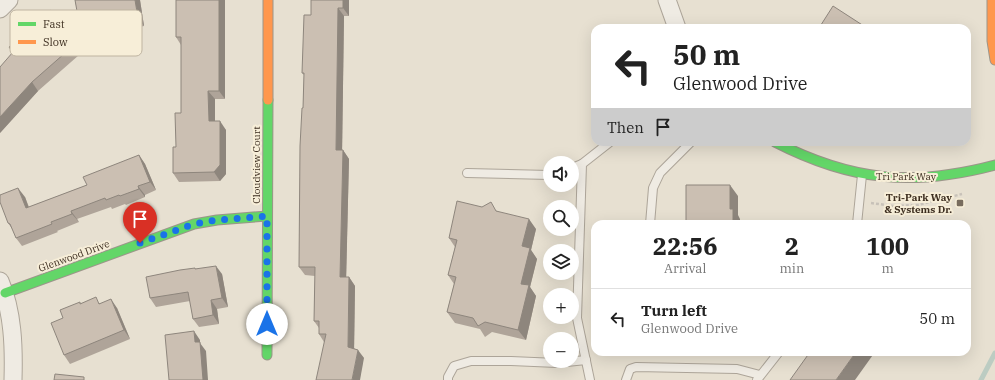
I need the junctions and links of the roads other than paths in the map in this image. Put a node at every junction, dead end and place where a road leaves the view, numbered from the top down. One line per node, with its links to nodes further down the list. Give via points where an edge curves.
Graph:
1 (9, 0): 5 (street)
2 (268, 0): 17 (street, Cloudview Court)
3 (667, 0): 6 (street)
4 (992, 0): 7 (street, via 992,41)
5 (0, 9)
6 (676, 24)
7 (995, 60)
8 (605, 146): 11 (lane)
9 (687, 146): 18 (lane, via 660,173 653,188)
10 (782, 146): 16 (street, Tri Park Way, via 800,156)
11 (582, 164): 12 (lane); 23 (lane, via 576,318)
12 (579, 165)
13 (995, 165): 16 (street, Tri Park Way, via 960,174 919,178)
14 (467, 173): 15 (lane)
15 (543, 174)
16 (862, 175): 19 (lane)
17 (267, 216): 20 (street, Glenwood Drive, via 194,224); 21 (street, Cloudview Court)
18 (650, 220)
19 (857, 220)
20 (2, 287): 25 (street, via 12,332)
21 (267, 355)
22 (776, 356): 24 (lane)
23 (586, 360): 26 (lane, via 557,363 471,361 454,366); 27 (lane)
24 (758, 378): 28 (lane, via 736,369 636,367 630,369)
25 (13, 380)
26 (448, 380)
27 (590, 380)
28 (626, 380)

